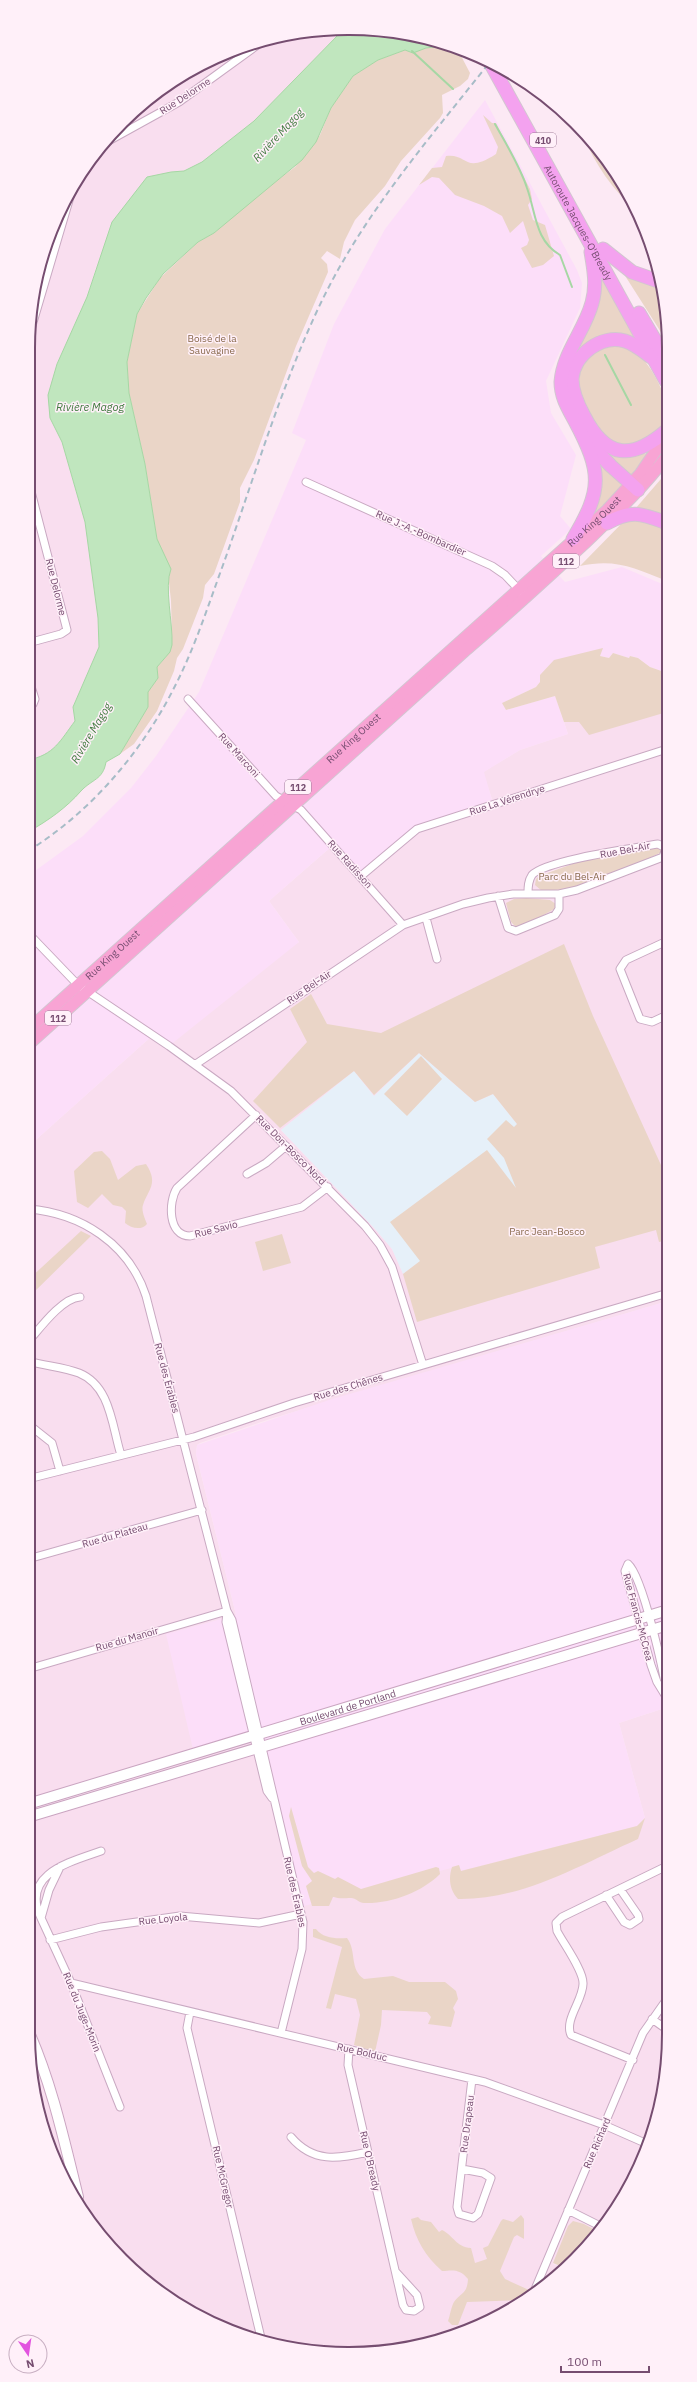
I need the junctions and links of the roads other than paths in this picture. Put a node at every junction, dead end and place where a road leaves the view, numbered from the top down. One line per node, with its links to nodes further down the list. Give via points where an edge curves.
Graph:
1 (248, 52): 4 (street, Rue Delorme, via 179,102)
2 (500, 74): 6 (highway, Autoroute Jacques-O'Bready / 410)
3 (500, 74): 7 (highway, Autoroute Jacques-O'Bready / 410)
4 (120, 135)
5 (64, 218): 8 (street)
6 (590, 244): 11 (highway, Autoroute Jacques-O'Bready / 410); 13 (highway, via 595,281 593,300 567,358 561,381 564,401)
7 (603, 249): 9 (highway, via 629,270); 11 (highway, Autoroute Jacques-O'Bready / 410)
8 (54, 250): 10 (street)
9 (654, 280)
10 (42, 284)
11 (661, 360): 12 (highway, via 631,343 619,340 605,341 591,347 583,355 574,372 572,385 579,406 594,433 612,448 621,451 639,450)
12 (662, 434)
13 (583, 437): 17 (highway); 21 (highway, via 594,464 596,490 590,511)
14 (662, 443): 17 (main road, Rue King Ouest / 112)
15 (662, 460): 17 (main road, Rue King Ouest / 112)
16 (306, 482): 22 (street, Rue J.-A.-Bombardier, via 484,562 499,570)
17 (635, 487): 20 (main road, Rue King Ouest / 112); 21 (main road, Rue King Ouest / 112)
18 (35, 516): 24 (street, Rue Delorme, via 67,630)
19 (662, 521): 20 (highway, via 642,514 630,513)
20 (607, 523): 23 (main road, Rue King Ouest / 112)
21 (573, 539): 22 (main road, Rue King Ouest / 112)
22 (518, 589): 23 (street, Rue J.-A.-Bombardier); 27 (main road, Rue King Ouest / 112)
23 (526, 599): 28 (main road, Rue King Ouest / 112)
24 (35, 641)
25 (188, 699): 27 (street, Rue Marconi, via 252,771)
26 (662, 751): 31 (street, Rue La Vérendrye, via 417,830)
27 (283, 801): 28 (street, Rue Marconi); 40 (main road, Rue King Ouest / 112)
28 (294, 805): 31 (street, Rue Radisson); 41 (main road, Rue King Ouest / 112)
29 (662, 846): 32 (street, Rue Bel-Air, via 658,844 566,862 535,873 530,880)
30 (662, 857): 33 (street, Rue Bel-Air, via 600,883)
31 (361, 876): 36 (street, Rue Radisson)
32 (528, 893): 33 (street, Rue Bel-Air); 34 (street, Rue Bel-Air)
33 (559, 894): 34 (street, via 559,909 555,915 516,931 508,928)
34 (498, 896): 35 (street, Rue Bel-Air, via 463,904)
35 (426, 918): 36 (street, Rue Bel-Air); 39 (street)
36 (403, 925): 45 (street, Rue Bel-Air)
37 (35, 940): 40 (street, Rue Don-Bosco Nord)
38 (662, 943): 42 (street, via 626,960 620,969 640,1019 652,1022)
39 (437, 959)
40 (78, 985): 41 (street, Rue Don-Bosco Nord); 43 (main road, Rue King Ouest / 112)
41 (87, 992): 44 (main road, Rue King Ouest / 112); 45 (street, Rue Don-Bosco Nord)
42 (662, 1017)
43 (35, 1024)
44 (35, 1039)
45 (196, 1064): 46 (street, Rue Don-Bosco Nord, via 231,1091)
46 (256, 1115): 47 (street, Rue Don-Bosco Nord); 49 (street, Rue Savio, via 177,1188 170,1205 176,1228 180,1233 190,1236 302,1207)
47 (286, 1146): 48 (street, via 266,1163); 49 (street, Rue Don-Bosco Nord)
48 (247, 1174)
49 (328, 1187): 55 (street, Rue Don-Bosco Nord, via 365,1226 387,1256 397,1279)
50 (35, 1210): 57 (street, Rue des Érables, via 84,1223 103,1236 129,1261 141,1280 146,1296)
51 (662, 1295): 55 (street, Rue des Chênes)
52 (80, 1297): 53 (street, via 64,1303)
53 (35, 1334)
54 (35, 1363): 58 (street, via 78,1373 96,1385 106,1401)
55 (423, 1365): 57 (street, Rue des Chênes)
56 (35, 1430): 59 (street, via 52,1443)
57 (184, 1440): 58 (street, Rue des Chênes); 61 (street, Rue des Érables)
58 (121, 1455): 59 (street, Rue des Chênes)
59 (60, 1471): 60 (street, Rue des Chênes)
60 (35, 1477)
61 (202, 1510): 62 (street, Rue du Plateau); 63 (street, Rue des Érables)
62 (35, 1557)
63 (227, 1611): 70 (street, Rue du Manoir); 73 (street, Rue des Érables, via 232,1620)
64 (662, 1612): 65 (main road, Boulevard de Portland)
65 (648, 1616): 66 (main road, Boulevard de Portland); 66 (street, Rue Francis-McCrea, via 634,1569 628,1564 625,1571); 68 (street, Rue Francis-McCrea)
66 (637, 1620): 69 (street, Rue Francis-McCrea); 73 (main road, Boulevard de Portland)
67 (662, 1627): 68 (main road, Boulevard de Portland)
68 (652, 1630): 69 (main road, Boulevard de Portland); 71 (street, Rue Francis-McCrea)
69 (641, 1633): 72 (street, Rue Francis-McCrea, via 657,1682); 74 (main road, Boulevard de Portland)
70 (35, 1667)
71 (662, 1668)
72 (662, 1689)
73 (257, 1735): 74 (street, Rue des Érables); 75 (main road, Boulevard de Portland)
74 (260, 1747): 76 (main road, Boulevard de Portland); 82 (street, Rue des Érables, via 267,1791 272,1798)
75 (35, 1802)
76 (35, 1815)
77 (101, 1851): 78 (street, Rue du Juge-Morin)
78 (60, 1867): 83 (street, via 49,1890); 83 (street, Rue du Juge-Morin, via 46,1875 39,1885 37,1906)
79 (662, 1868): 80 (street)
80 (620, 1889): 81 (street); 81 (street, via 638,1915 639,1919 633,1924 624,1922)
81 (606, 1896): 93 (street, via 562,1917 556,1923 557,1931 578,1968 583,1984 570,2025 571,2035)
82 (301, 1914): 84 (street, Rue Loyola, via 259,1923 180,1916 101,1927); 90 (street, Rue des Érables, via 304,1931 302,1949)
83 (41, 1918): 84 (street, Rue du Juge-Morin)
84 (50, 1940): 85 (street, Rue du Juge-Morin)
85 (71, 1983): 87 (street, Rue Bolduc); 95 (street, Rue du Juge-Morin)
86 (662, 2005): 88 (street, Rue Richard)
87 (190, 2012): 90 (street, Rue Bolduc); 106 (street, Rue McGregor, via 187,2028)
88 (652, 2018): 89 (street); 93 (street, Rue Richard, via 643,2033)
89 (662, 2026)
90 (281, 2033): 92 (street, Rue Bolduc)
91 (36, 2047): 101 (main road, via 53,2096)
92 (349, 2049): 94 (street, Rue Bolduc); 99 (street, Rue O'Bready, via 348,2065)
93 (633, 2060): 96 (street, Rue Richard)
94 (472, 2079): 96 (street, Rue Bolduc, via 513,2091); 100 (street, Rue Drapeau)
95 (120, 2107)
96 (604, 2125): 98 (street, Rue Bolduc); 102 (street, Rue Richard)
97 (291, 2137): 99 (street, via 306,2151 330,2158)
98 (642, 2142)
99 (368, 2152): 104 (street, Rue O'Bready)
100 (462, 2169): 100 (street, Rue Drapeau, via 457,2211 462,2216 472,2218 478,2214 491,2178 483,2173)
101 (76, 2188)
102 (568, 2210): 103 (street); 105 (street, Rue Richard)
103 (597, 2224)
104 (396, 2272): 104 (street, Rue O'Bready, via 404,2308 408,2312 414,2311 420,2307 420,2299)
105 (538, 2283)
106 (260, 2334)

